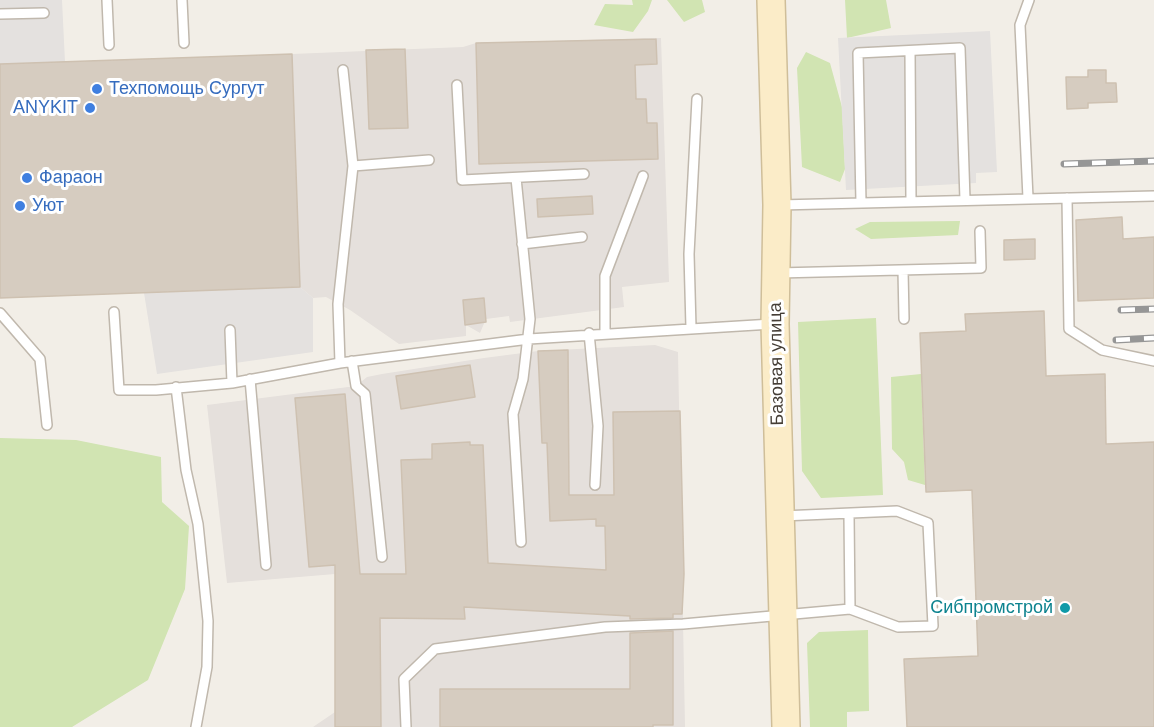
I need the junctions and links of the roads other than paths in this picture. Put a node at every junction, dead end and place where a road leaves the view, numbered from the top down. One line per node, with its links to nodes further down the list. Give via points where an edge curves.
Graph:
1 (107, 0): 8 (lane)
2 (182, 0): 7 (lane)
3 (771, 0): 24 (street, Базовая улица)
4 (1029, 0): 19 (lane, via 1020,25)
5 (44, 13): 6 (lane)
6 (0, 14)
7 (183, 43)
8 (109, 45)
9 (910, 51): 21 (lane, via 960,48); 22 (lane); 23 (lane, via 858,53)
10 (344, 70): 14 (lane)
11 (457, 85): 17 (lane, via 462,180)
12 (697, 99): 34 (lane, via 689,254)
13 (429, 160): 14 (lane)
14 (353, 166): 41 (lane, via 338,304)
15 (584, 174): 17 (lane)
16 (643, 176): 36 (lane, via 605,276)
17 (516, 178): 27 (lane)
18 (1154, 196): 20 (lane)
19 (1028, 198): 20 (lane); 21 (lane)
20 (1067, 198): 40 (lane, via 1069,329 1102,350)
21 (965, 200): 22 (lane)
22 (911, 201): 23 (lane)
23 (861, 202): 24 (lane)
24 (777, 205): 29 (street, Базовая улица)
25 (980, 231): 28 (lane, via 981,268)
26 (582, 237): 27 (lane)
27 (522, 244): 38 (lane)
28 (903, 270): 29 (lane); 32 (lane)
29 (776, 273): 33 (street, Базовая улица)
30 (114, 312): 44 (lane, via 119,390)
31 (0, 313): 45 (lane, via 39,358)
32 (904, 319)
33 (775, 324): 34 (lane); 48 (street, Базовая улица)
34 (691, 328): 36 (lane)
35 (230, 330): 43 (lane)
36 (605, 332): 37 (lane)
37 (589, 333): 38 (lane); 46 (lane, via 598,426)
38 (529, 339): 39 (lane); 49 (lane, via 513,414)
39 (352, 361): 41 (lane); 50 (lane, via 356,386 365,394)
40 (1154, 362)
41 (340, 363): 42 (lane)
42 (250, 379): 43 (lane); 51 (lane)
43 (232, 383): 44 (lane)
44 (176, 387): 54 (lane, via 186,470 198,524 208,621 207,667)
45 (47, 425)
46 (594, 485)
47 (849, 515): 48 (lane); 52 (lane); 52 (lane, via 897,511 928,524 933,626 898,627)
48 (780, 516): 53 (street, Базовая улица)
49 (521, 542)
50 (382, 557)
51 (266, 565)
52 (850, 609): 53 (lane)
53 (783, 614): 55 (lane, via 605,627 435,648 404,679); 56 (street, Базовая улица)
54 (196, 727)
55 (406, 727)
56 (786, 727)

